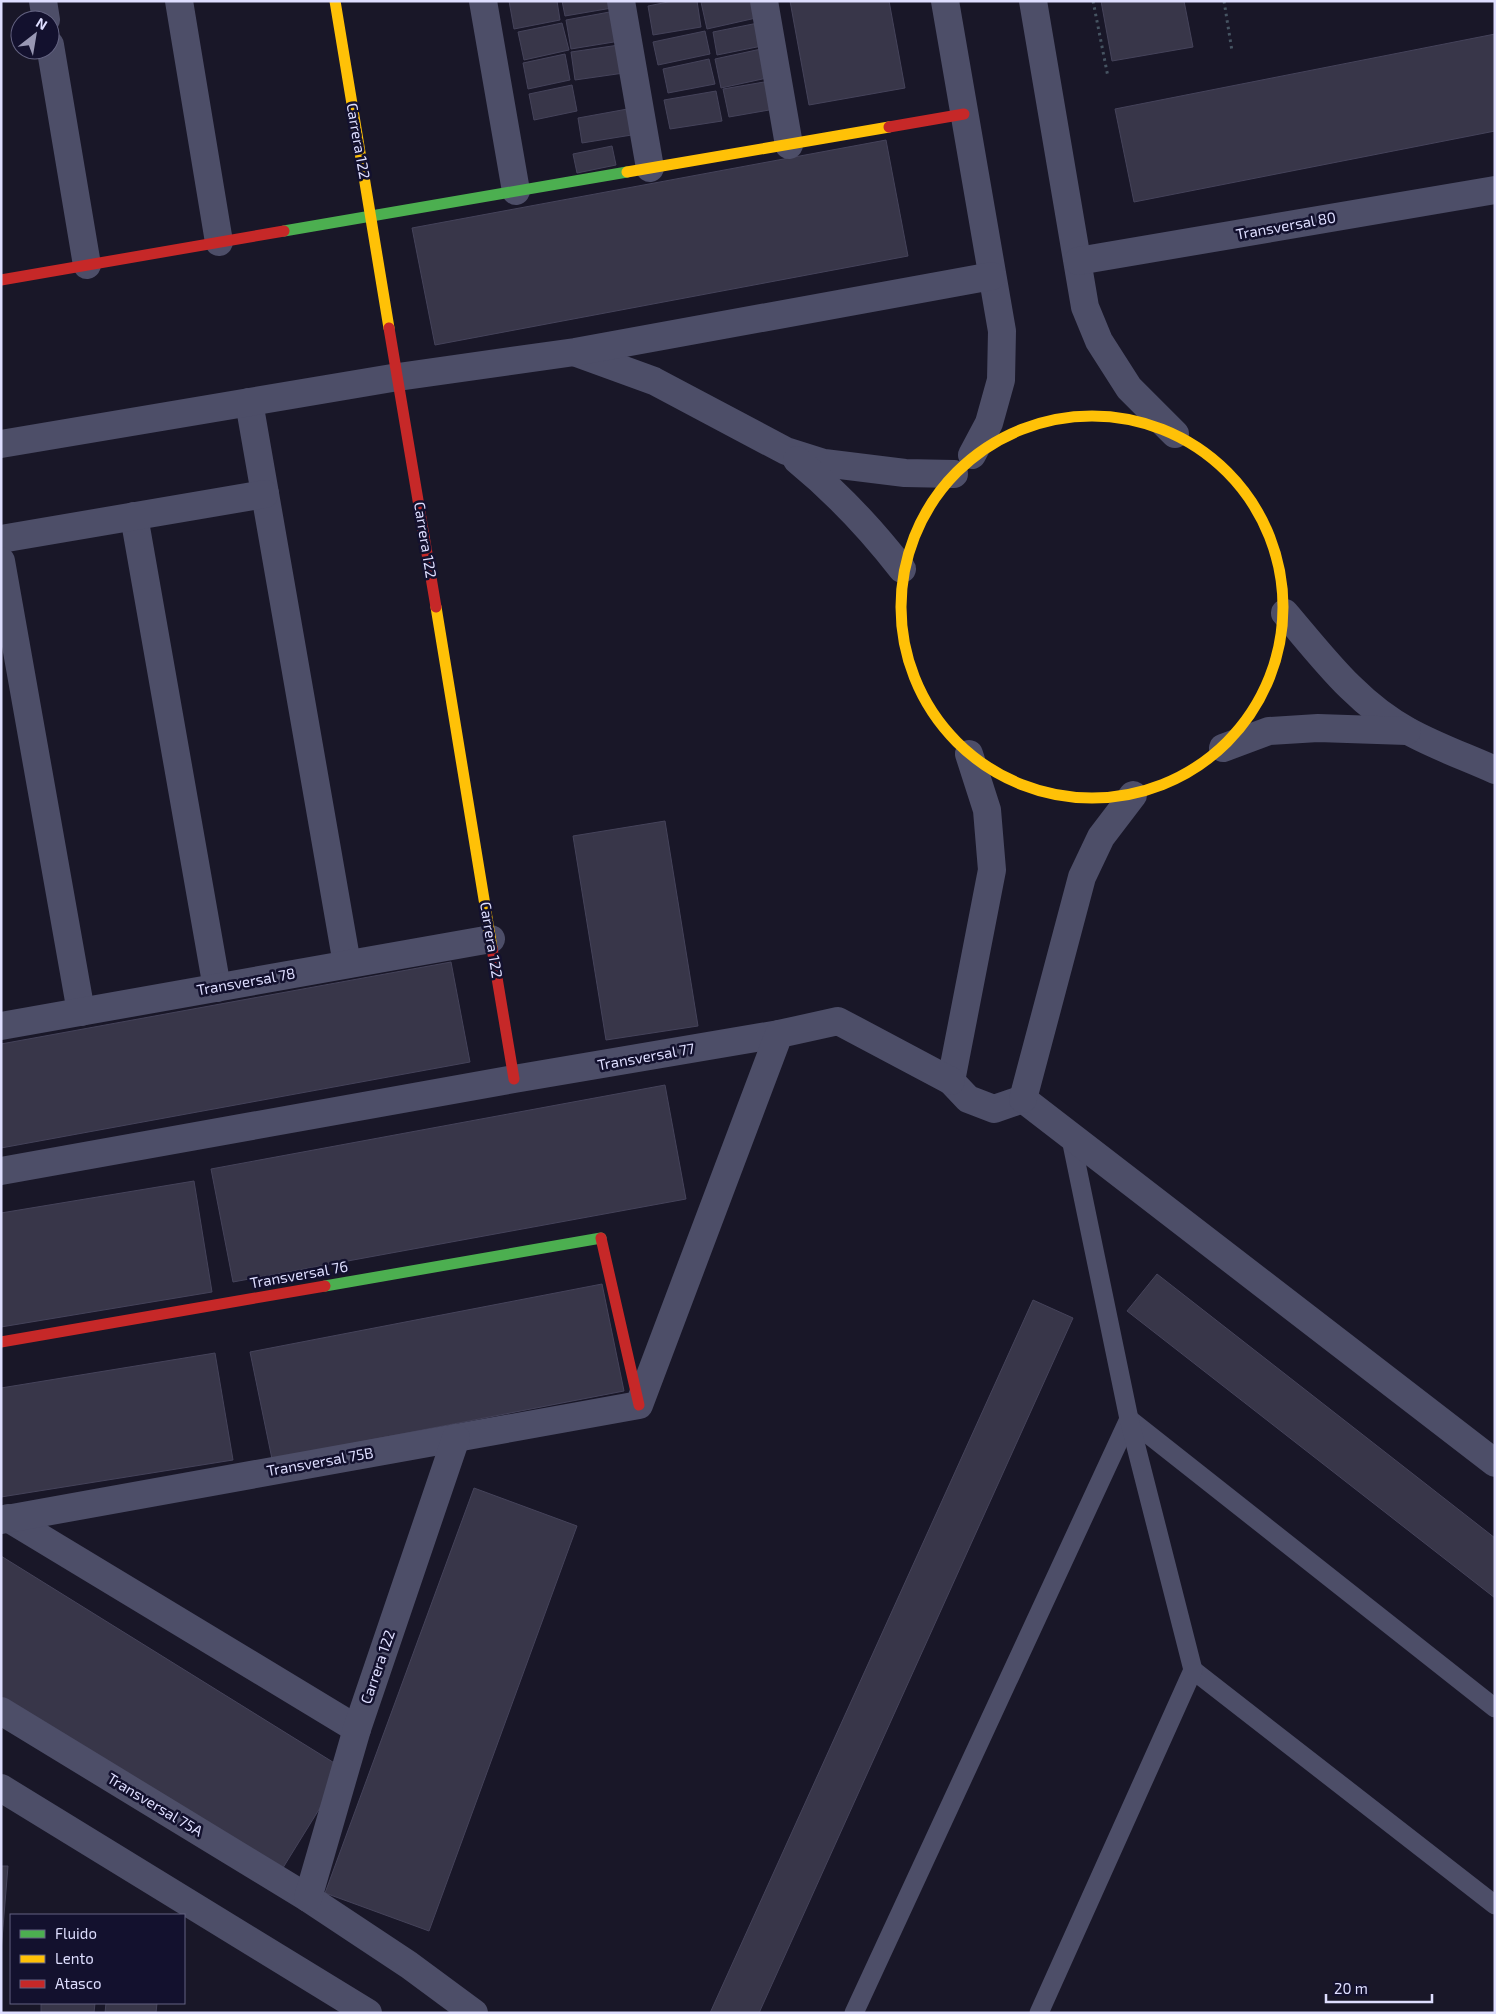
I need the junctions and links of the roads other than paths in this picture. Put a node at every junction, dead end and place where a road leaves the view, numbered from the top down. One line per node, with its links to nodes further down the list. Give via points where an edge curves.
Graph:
1 (179, 1): 15 (street)
2 (335, 1): 14 (street, Carrera 122)
3 (483, 1): 13 (street)
4 (621, 1): 11 (street)
5 (764, 1): 10 (street)
6 (945, 1): 9 (street)
7 (1033, 1): 16 (street)
8 (53, 60): 17 (street)
9 (964, 114): 10 (street); 18 (street)
10 (789, 145): 11 (street)
11 (650, 168): 13 (street)
12 (1495, 190): 16 (street, Transversal 80)
13 (516, 191): 14 (street)
14 (371, 216): 15 (street); 21 (street, Carrera 122)
15 (219, 242): 17 (street)
16 (1078, 261): 23 (street, via 1085,307 1099,341 1129,388)
17 (87, 266): 19 (street)
18 (992, 276): 20 (street); 26 (street, via 1002,331 1001,380 989,422)
19 (1, 280)
20 (575, 352): 21 (street); 25 (street, via 654,381)
21 (398, 377): 22 (street); 38 (street, Carrera 122)
22 (249, 402): 24 (street); 27 (street)
23 (1175, 434): 26 (street, via 1150,423 1088,414 1026,424); 32 (street, via 1205,451 1248,495 1276,551)
24 (1, 444)
25 (786, 451): 26 (street, via 824,463 905,473); 31 (street, via 824,482 876,536)
26 (963, 464): 31 (street, via 927,506)
27 (264, 494): 28 (street); 39 (street)
28 (134, 516): 29 (street); 40 (street)
29 (1, 539)
30 (1, 561): 41 (street)
31 (902, 569): 35 (street, via 901,638 925,702)
32 (1285, 613): 33 (street, via 1366,702); 34 (street, via 1276,663 1255,709)
33 (1407, 731): 34 (street, via 1318,728 1269,731); 36 (street)
34 (1223, 748): 37 (street, via 1181,778)
35 (969, 754): 37 (street, via 1006,778 1046,793 1089,799); 45 (street, via 987,810 992,870)
36 (1495, 770)
37 (1132, 794): 46 (street, via 1101,837 1082,877)
38 (490, 939): 39 (street, Transversal 78); 44 (street, Carrera 122)
39 (347, 964): 40 (street, Transversal 78)
40 (217, 988): 41 (street, Transversal 78)
41 (81, 1012): 42 (street, Transversal 78)
42 (1, 1026)
43 (779, 1034): 44 (street, Transversal 77); 45 (street, Transversal 77, via 838,1021); 50 (street)
44 (514, 1079): 48 (street, Transversal 77)
45 (951, 1081): 46 (street, Transversal 77, via 968,1098 994,1109)
46 (1024, 1099): 47 (street)
47 (1070, 1134): 51 (lane); 53 (street)
48 (1, 1171)
49 (1, 1342): 50 (street, Transversal 76, via 602,1238)
50 (639, 1405): 52 (street, Transversal 75B)
51 (1129, 1419): 55 (lane); 56 (lane); 64 (lane)
52 (456, 1438): 54 (street, Transversal 75B); 58 (street, Carrera 122)
53 (1495, 1463)
54 (5, 1519): 58 (street)
55 (1193, 1670): 61 (lane); 65 (lane)
56 (1495, 1708)
57 (1, 1711): 60 (street, Transversal 75A)
58 (357, 1729): 60 (street, Carrera 122)
59 (1, 1788): 62 (street)
60 (308, 1898): 63 (street, Transversal 75A)
61 (1495, 1905)
62 (368, 2013)
63 (474, 2013)
64 (854, 2013)
65 (1039, 2013)

